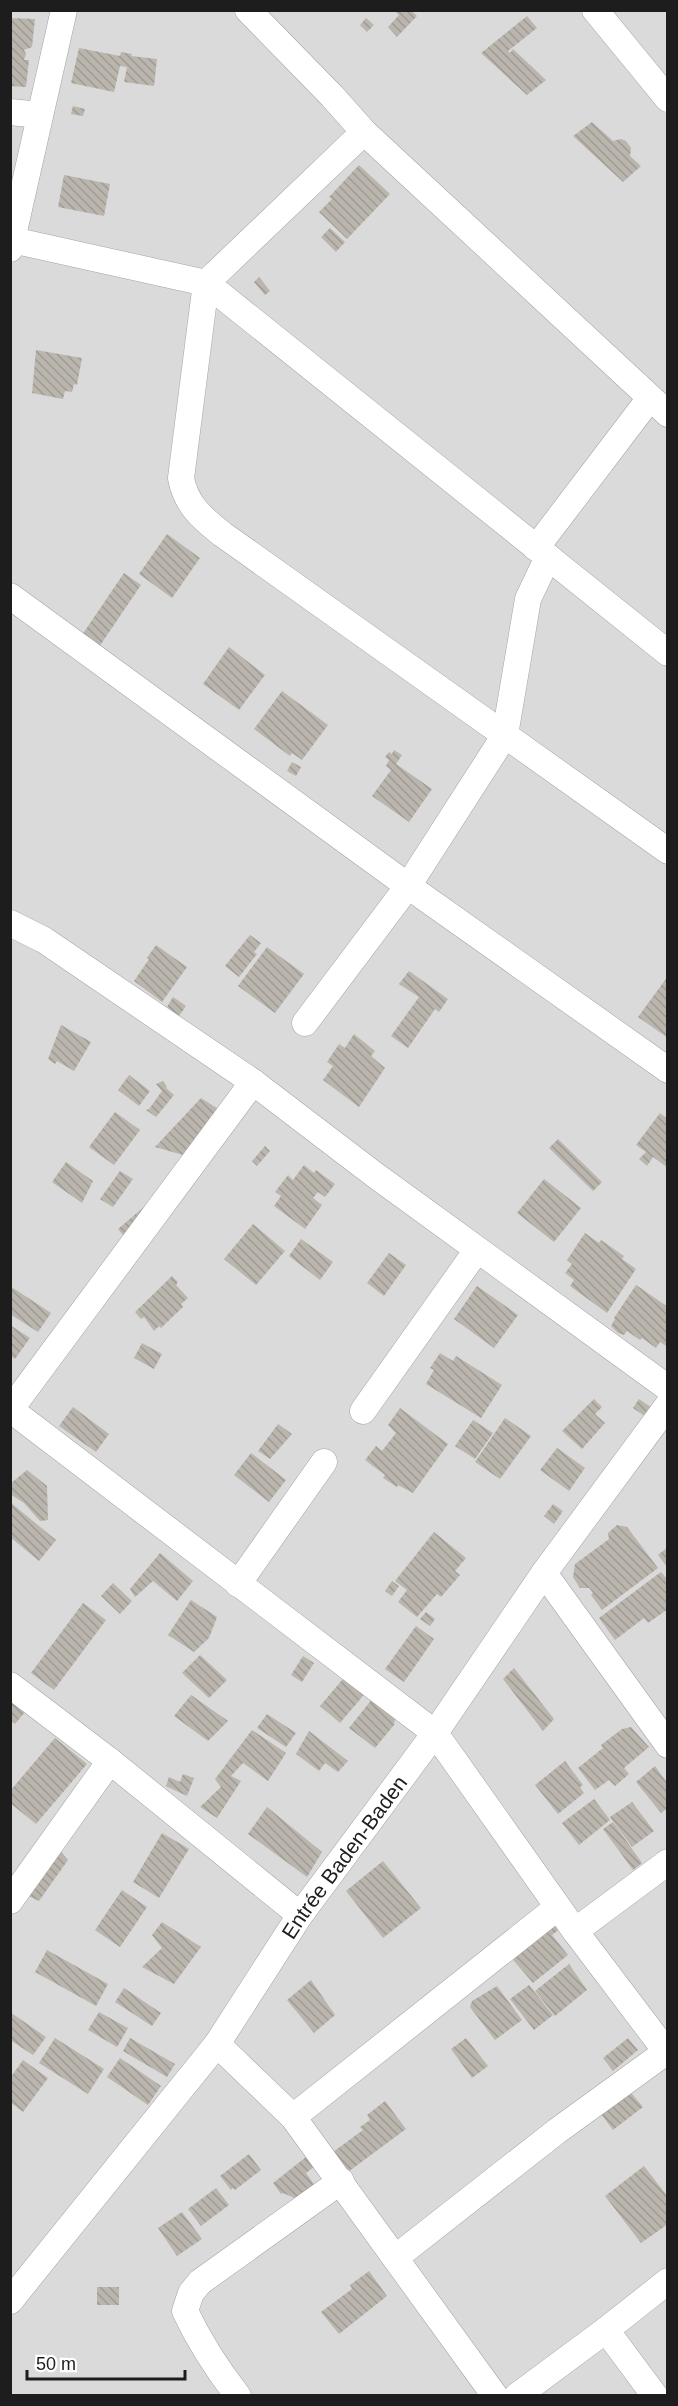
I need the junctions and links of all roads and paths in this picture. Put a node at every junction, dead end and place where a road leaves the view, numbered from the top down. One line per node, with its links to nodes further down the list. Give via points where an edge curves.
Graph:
1 (64, 10): 6 (street)
2 (248, 10): 7 (street)
3 (595, 10): 4 (street)
4 (668, 99)
5 (10, 112): 6 (street)
6 (40, 115): 8 (street)
7 (364, 132): 9 (street); 10 (street)
8 (11, 244): 9 (street)
9 (206, 283): 11 (street); 14 (street, via 181,478 190,505 222,534)
10 (659, 406): 11 (street)
11 (542, 553): 13 (street); 14 (street, via 528,599)
12 (10, 596): 16 (street)
13 (668, 653)
14 (505, 735): 15 (street); 16 (street)
15 (668, 851)
16 (408, 886): 18 (street); 19 (street)
17 (10, 923): 20 (street, via 44,940)
18 (304, 1023)
19 (668, 1070)
20 (253, 1082): 21 (street); 24 (street)
21 (477, 1250): 22 (street); 25 (street)
22 (668, 1388)
23 (668, 1405): 27 (street, Entrée Baden-Baden)
24 (10, 1410): 28 (street)
25 (363, 1411)
26 (324, 1462): 28 (street)
27 (544, 1573): 30 (street, Entrée Baden-Baden); 31 (street)
28 (238, 1584): 30 (street)
29 (10, 1685): 32 (street)
30 (435, 1733): 35 (street); 36 (street, Entrée Baden-Baden)
31 (668, 1745)
32 (110, 1761): 34 (street); 36 (street)
33 (668, 1862): 37 (street)
34 (10, 1900)
35 (558, 1907): 37 (street); 40 (street)
36 (300, 1915): 38 (street, Entrée Baden-Baden)
37 (575, 1931): 39 (street)
38 (217, 2044): 40 (street); 44 (street, Entrée Baden-Baden)
39 (667, 2053): 42 (street, via 557,2131)
40 (293, 2117): 41 (street)
41 (341, 2181): 42 (street); 46 (street, via 200,2282 191,2293 185,2311 218,2370)
42 (395, 2258): 47 (street)
43 (668, 2281): 45 (street)
44 (10, 2301)
45 (606, 2330): 48 (street); 49 (street)
46 (238, 2396)
47 (495, 2396)
48 (517, 2396)
49 (655, 2396)

